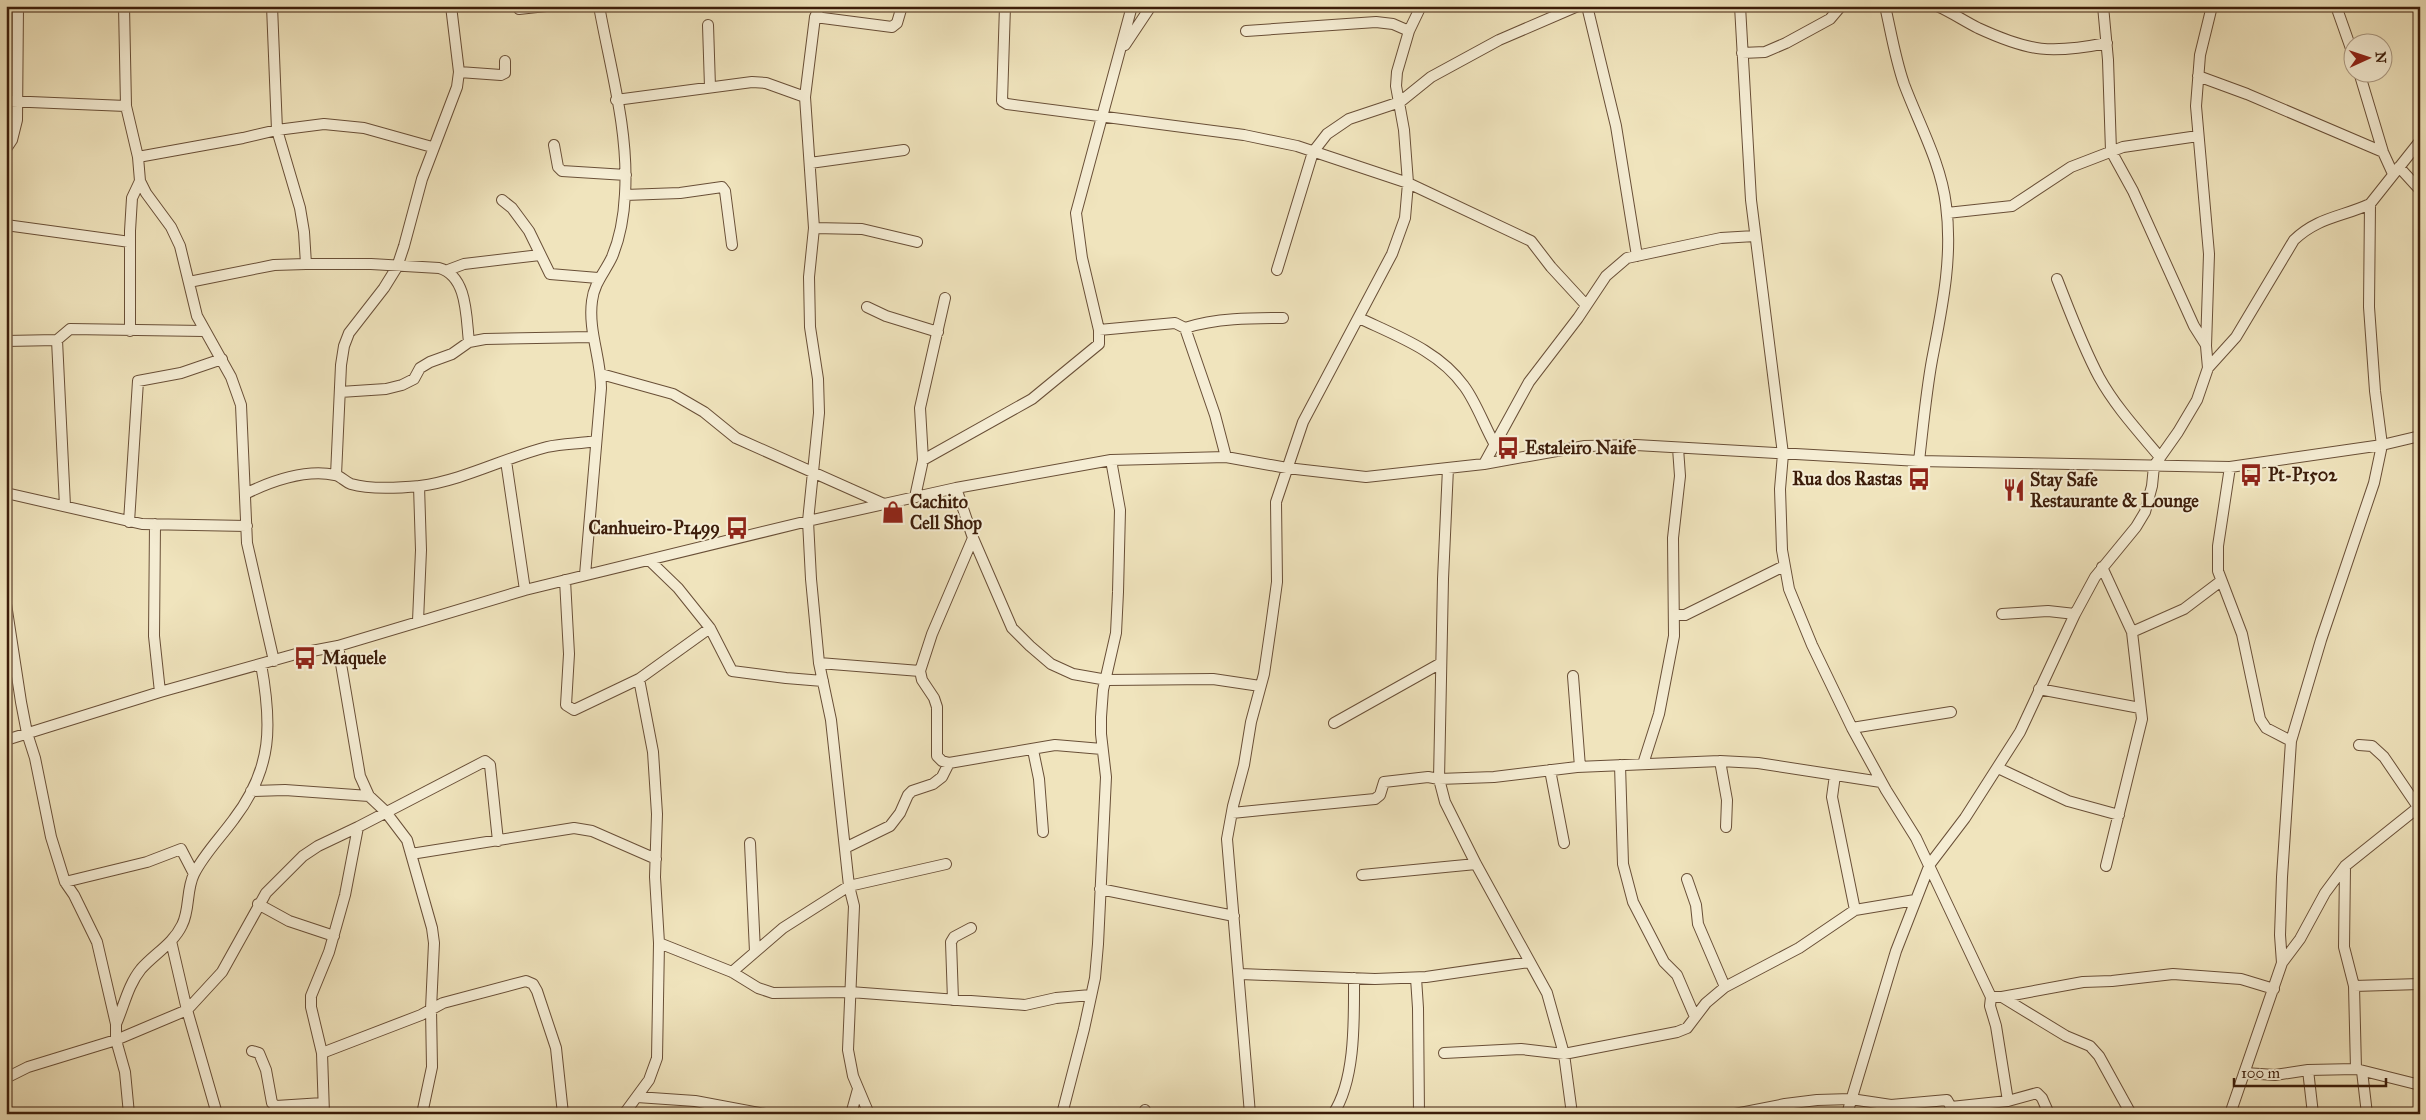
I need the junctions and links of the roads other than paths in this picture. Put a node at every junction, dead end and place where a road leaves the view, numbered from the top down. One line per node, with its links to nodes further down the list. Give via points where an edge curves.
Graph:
1 (18, 6): 38 (street)
2 (124, 6): 40 (street)
3 (272, 6): 42 (street)
4 (451, 6): 32 (street)
5 (546, 6): 22 (street)
6 (599, 6): 37 (street)
7 (820, 6): 23 (street)
8 (902, 6): 23 (street, via 897,23 892,27)
9 (1005, 6): 41 (street, via 1002,101 1015,106)
10 (1132, 6): 29 (street)
11 (1151, 6): 29 (street)
12 (1421, 6): 26 (street)
13 (1578, 6): 39 (street, via 1499,40 1431,76)
14 (1587, 6): 70 (street, via 1616,126)
15 (1740, 6): 30 (street)
16 (1841, 6): 30 (street, via 1830,19 1786,43 1765,52)
17 (1885, 6): 62 (street, via 1895,54 1934,158)
18 (2103, 6): 28 (street)
19 (2212, 6): 33 (street)
20 (2336, 6): 27 (street)
21 (1944, 8): 28 (street, via 2021,46 2050,51)
22 (519, 9)
23 (815, 17): 36 (street)
24 (708, 25): 35 (street)
25 (1246, 31): 26 (street, via 1376,22 1393,24)
26 (1409, 31): 39 (street, via 1397,72)
27 (2345, 32)
28 (2107, 43): 49 (street)
29 (1121, 50): 41 (street)
30 (1742, 53): 65 (street)
31 (505, 61): 32 (street, via 506,73 501,75)
32 (459, 72): 46 (street, via 457,87)
33 (2198, 76): 43 (street); 51 (street)
34 (2362, 82): 51 (street)
35 (710, 87): 36 (street, via 766,83); 37 (street)
36 (805, 96): 53 (street)
37 (616, 100): 55 (street, via 623,133)
38 (11, 101): 40 (street); 47 (street, via 17,120)
39 (1400, 102): 50 (street, via 1344,122 1327,134); 57 (street)
40 (126, 106): 52 (street)
41 (1103, 116): 50 (street, via 1244,135); 84 (street, via 1076,212 1082,258)
42 (277, 130): 46 (street, via 324,124 364,128); 52 (street); 71 (street, via 300,208)
43 (2198, 136): 49 (street); 92 (street, via 2209,254)
44 (2420, 141): 54 (street)
45 (554, 145): 55 (street, via 558,167 562,171)
46 (432, 147): 72 (street)
47 (6, 149)
48 (904, 150): 53 (street)
49 (2112, 151): 62 (street, via 2071,167 2012,206); 92 (street)
50 (1313, 152): 57 (street); 74 (street)
51 (2383, 152): 54 (street)
52 (138, 157): 56 (street)
53 (810, 163): 64 (street)
54 (2396, 171): 58 (street); 61 (street)
55 (626, 175): 59 (street)
56 (140, 181): 66 (street, via 132,198); 77 (street, via 171,227 180,246)
57 (1408, 183): 79 (street, via 1531,241); 82 (street, via 1405,218 1392,254)
58 (2420, 190)
59 (625, 195): 68 (street, via 722,187); 75 (street, via 612,257)
60 (502, 200): 69 (street, via 530,230)
61 (2370, 204): 94 (street, via 2329,217 2306,228 2294,240 2236,337); 100 (street, via 2368,307)
62 (1947, 213): 107 (street, via 1947,282 1925,404)
63 (6, 225): 66 (street)
64 (814, 228): 67 (street, via 862,229); 113 (street, via 809,277 810,327 818,380 818,413)
65 (1755, 236): 70 (street, via 1721,238); 102 (street)
66 (130, 242): 85 (street)
67 (917, 242)
68 (732, 245)
69 (540, 255): 73 (street, via 464,264); 75 (street, via 550,274)
70 (1636, 256): 79 (street, via 1627,258 1606,276)
71 (306, 264): 72 (street); 77 (street, via 274,265)
72 (396, 267): 73 (street); 96 (street, via 349,333 341,365)
73 (448, 270): 91 (street, via 458,281)
74 (1278, 270)
75 (598, 278): 88 (street, via 592,300)
76 (2057, 278): 108 (street, via 2080,340 2100,379)
77 (189, 282): 86 (street)
78 (945, 298): 87 (street)
79 (1586, 305): 99 (street, via 1529,382)
80 (866, 306): 87 (street, via 886,316)
81 (1283, 318): 83 (street, via 1201,323)
82 (1359, 318): 99 (street, via 1420,347 1449,368 1465,387); 111 (street, via 1303,422)
83 (1185, 328): 84 (street, via 1175,323); 103 (street, via 1213,406)
84 (1099, 330): 104 (street, via 1099,344 1032,399)
85 (130, 331): 86 (street); 89 (street, via 70,329)
86 (204, 331): 93 (street)
87 (938, 332): 104 (street, via 920,408)
88 (592, 337): 91 (street); 95 (street)
89 (57, 340): 90 (street); 121 (street)
90 (6, 341)
91 (469, 342): 96 (street, via 420,368 414,379 402,385)
92 (2206, 346): 94 (street)
93 (222, 359): 118 (street, via 241,405); 123 (street, via 181,373 138,381)
94 (2208, 368): 108 (street, via 2197,400)
95 (601, 374): 98 (street); 113 (street, via 673,394 704,412 736,438)
96 (340, 392): 114 (street)
97 (2420, 436): 100 (street)
98 (596, 441): 106 (street, via 547,447); 130 (street)
99 (1494, 443): 109 (street)
100 (2382, 445): 110 (street); 161 (street, via 2374,482)
101 (1678, 448): 102 (street); 109 (street, via 1585,446); 137 (street, via 1680,476 1674,538)
102 (1783, 454): 107 (street); 128 (street, via 1780,489)
103 (1226, 457): 105 (street); 111 (street)
104 (923, 460): 119 (street)
105 (1112, 460): 116 (street); 150 (street, via 1120,519 1116,633)
106 (506, 461): 115 (street); 133 (street)
107 (1919, 461): 108 (street)
108 (2157, 461): 110 (street); 129 (street, via 2145,512)
109 (1484, 464): 112 (street)
110 (2230, 467): 132 (street, via 2218,546)
111 (1286, 468): 112 (street, via 1366,477); 152 (street, via 1276,502 1277,582)
112 (1448, 468): 145 (street)
113 (811, 473): 120 (street); 122 (street)
114 (336, 475): 115 (street, via 351,483 368,486); 118 (street, via 291,477)
115 (419, 486): 138 (street)
116 (956, 488): 119 (street); 126 (street)
117 (6, 493): 121 (street)
118 (247, 493): 125 (street)
119 (915, 497): 120 (street)
120 (884, 504): 122 (street)
121 (65, 506): 123 (street)
122 (808, 521): 127 (street); 144 (street)
123 (129, 522): 124 (street)
124 (155, 524): 125 (street); 154 (street, via 154,636)
125 (247, 526): 143 (street, via 251,565)
126 (973, 538): 147 (street, via 932,634); 150 (street, via 1012,628 1051,664 1073,674)
127 (649, 560): 130 (street); 140 (street, via 678,588)
128 (1784, 566): 137 (street, via 1685,615); 158 (street, via 1789,589 1812,645)
129 (2102, 566): 136 (street); 141 (street)
130 (585, 575): 131 (street)
131 (565, 580): 133 (street); 149 (street, via 569,654 566,705 574,710)
132 (2221, 581): 141 (street, via 2184,609); 161 (street, via 2242,634 2260,719 2266,728)
133 (526, 590): 138 (street)
134 (6, 604): 139 (street)
135 (2002, 614): 136 (street, via 2048,611)
136 (2075, 614): 153 (street)
137 (1675, 615): 167 (street, via 1666,686)
138 (418, 622): 142 (street)
139 (7, 625): 159 (street)
140 (710, 628): 149 (street); 151 (street, via 732,671)
141 (2132, 632): 155 (street)
142 (338, 646): 143 (street); 176 (street, via 360,776)
143 (274, 661): 146 (street)
144 (819, 663): 147 (street); 151 (street)
145 (1441, 663): 157 (street); 173 (street)
146 (261, 664): 154 (street); 175 (street, via 268,725 266,755)
147 (920, 672): 166 (street, via 937,707 937,756)
148 (1573, 676): 169 (street)
149 (639, 680): 189 (street, via 652,752 657,814)
150 (1107, 680): 152 (street, via 1213,679); 163 (street, via 1101,717)
151 (823, 681): 187 (street, via 831,720)
152 (1260, 686): 179 (street)
153 (2039, 689): 155 (street); 170 (street, via 2020,732)
154 (160, 692): 159 (street)
155 (2140, 708): 180 (street, via 2142,719)
156 (1950, 712): 158 (street)
157 (1334, 723)
158 (1852, 728): 174 (street)
159 (27, 733): 160 (street); 198 (street)
160 (6, 740)
161 (2291, 741): 211 (street, via 2282,877)
162 (2359, 745): 177 (street, via 2372,746 2384,757)
163 (1102, 749): 164 (street, via 1055,745); 200 (street, via 1106,777)
164 (1033, 750): 166 (street); 183 (street)
165 (1720, 761): 167 (street); 172 (street); 182 (street, via 1727,800)
166 (949, 762): 187 (street, via 938,781 908,795 900,814 890,826)
167 (1644, 764): 168 (street)
168 (1620, 765): 169 (street); 227 (street, via 1622,864 1633,902 1664,962 1678,975)
169 (1580, 767): 171 (street)
170 (1998, 768): 180 (street, via 2068,802); 192 (street)
171 (1550, 770): 173 (street); 186 (street)
172 (1835, 774): 174 (street); 203 (street, via 1832,798)
173 (1439, 779): 179 (street, via 1428,777 1384,782 1375,799); 191 (street, via 1445,802)
174 (1881, 782): 192 (street)
175 (251, 791): 176 (street); 195 (street)
176 (369, 796): 178 (street)
177 (2419, 807): 194 (street)
178 (385, 811): 181 (street); 184 (street, via 485,761 490,765); 188 (street, via 407,840)
179 (1232, 813): 204 (street, via 1227,839)
180 (2119, 815): 193 (street)
181 (358, 827): 202 (street, via 303,856); 206 (street)
182 (1726, 828)
183 (1043, 832)
184 (498, 841): 188 (street); 189 (street, via 583,828)
185 (750, 843): 209 (street)
186 (1564, 844)
187 (845, 848): 199 (street)
188 (411, 854): 225 (street, via 434,943)
189 (656, 858): 208 (street)
190 (946, 864): 199 (street)
191 (1476, 864): 196 (street); 210 (street)
192 (1930, 864): 201 (street); 222 (street)
193 (2106, 866)
194 (2345, 866): 211 (street, via 2325,893 2300,940); 217 (street, via 2344,947)
195 (194, 874): 198 (street, via 181,849 147,862); 207 (street, via 183,924)
196 (1362, 875)
197 (1687, 879): 218 (street, via 1696,905 1698,924)
198 (65, 882): 228 (street, via 97,942)
199 (849, 886): 209 (street, via 783,928); 220 (street, via 854,906)
200 (1100, 889): 204 (street); 221 (street, via 1098,944)
201 (1915, 900): 203 (street); 241 (street)
202 (258, 904): 206 (street, via 289,920); 226 (street, via 222,972)
203 (1855, 910): 218 (street, via 1798,948)
204 (1234, 916): 213 (street)
205 (971, 928): 224 (street, via 951,942)
206 (334, 936): 232 (street, via 310,1002)
207 (171, 941): 226 (street); 228 (street, via 136,977)
208 (659, 944): 212 (street); 240 (street, via 657,1058 649,1080)
209 (755, 952): 212 (street)
210 (1529, 962): 215 (street); 233 (street, via 1547,993)
211 (2282, 963): 219 (street)
212 (732, 972): 220 (street, via 773,993)
213 (1240, 974): 214 (street); 257 (street)
214 (1354, 978): 215 (street); 258 (street, via 1351,1051 1346,1082)
215 (1416, 978): 259 (street)
216 (2420, 984): 217 (street)
217 (2354, 986): 235 (street)
218 (1725, 988): 227 (street, via 1706,1003)
219 (2274, 989): 223 (street, via 2241,979 2173,974 2083,982); 236 (street)
220 (850, 992): 224 (street); 239 (street, via 848,1050)
221 (1091, 995): 224 (street, via 1025,1005); 256 (street)
222 (1991, 997): 223 (street); 242 (street)
223 (2002, 997): 264 (street, via 2050,1027 2090,1046 2099,1056)
224 (953, 1000)
225 (431, 1009): 232 (street); 250 (street, via 432,1067); 251 (street, via 526,981 533,984 556,1048)
226 (187, 1010): 229 (street); 249 (street)
227 (1695, 1018): 233 (street, via 1687,1028 1677,1032)
228 (116, 1024): 229 (street)
229 (116, 1040): 237 (street, via 28,1067); 248 (street)
230 (252, 1051): 244 (street, via 259,1053 266,1070)
231 (1444, 1053): 233 (street, via 1521,1049)
232 (322, 1054): 243 (street)
233 (1564, 1054): 260 (street)
234 (2308, 1070): 235 (street); 236 (street, via 2275,1075); 266 (street)
235 (2359, 1070): 238 (street); 267 (street)
236 (2245, 1073): 265 (street)
237 (6, 1078)
238 (2420, 1085)
239 (858, 1089): 254 (street); 255 (street)
240 (636, 1097): 247 (street, via 695,1101); 252 (street)
241 (1851, 1099): 245 (street, via 1890,1105 1947,1100); 246 (street, via 1793,1103); 262 (street)
242 (2008, 1101): 245 (street); 263 (street, via 2037,1093)
243 (323, 1108): 244 (street)
244 (275, 1110)
245 (1951, 1110)
246 (1768, 1111): 261 (street)
247 (744, 1113): 253 (street)
248 (129, 1114)
249 (217, 1114)
250 (422, 1114)
251 (563, 1114)
252 (624, 1114)
253 (765, 1114)
254 (851, 1114)
255 (869, 1114)
256 (1062, 1114)
257 (1250, 1114)
258 (1333, 1114)
259 (1419, 1114)
260 (1572, 1114)
261 (1735, 1114)
262 (1847, 1114)
263 (2049, 1114)
264 (2131, 1114)
265 (2230, 1114)
266 (2312, 1114)
267 (2367, 1114)

